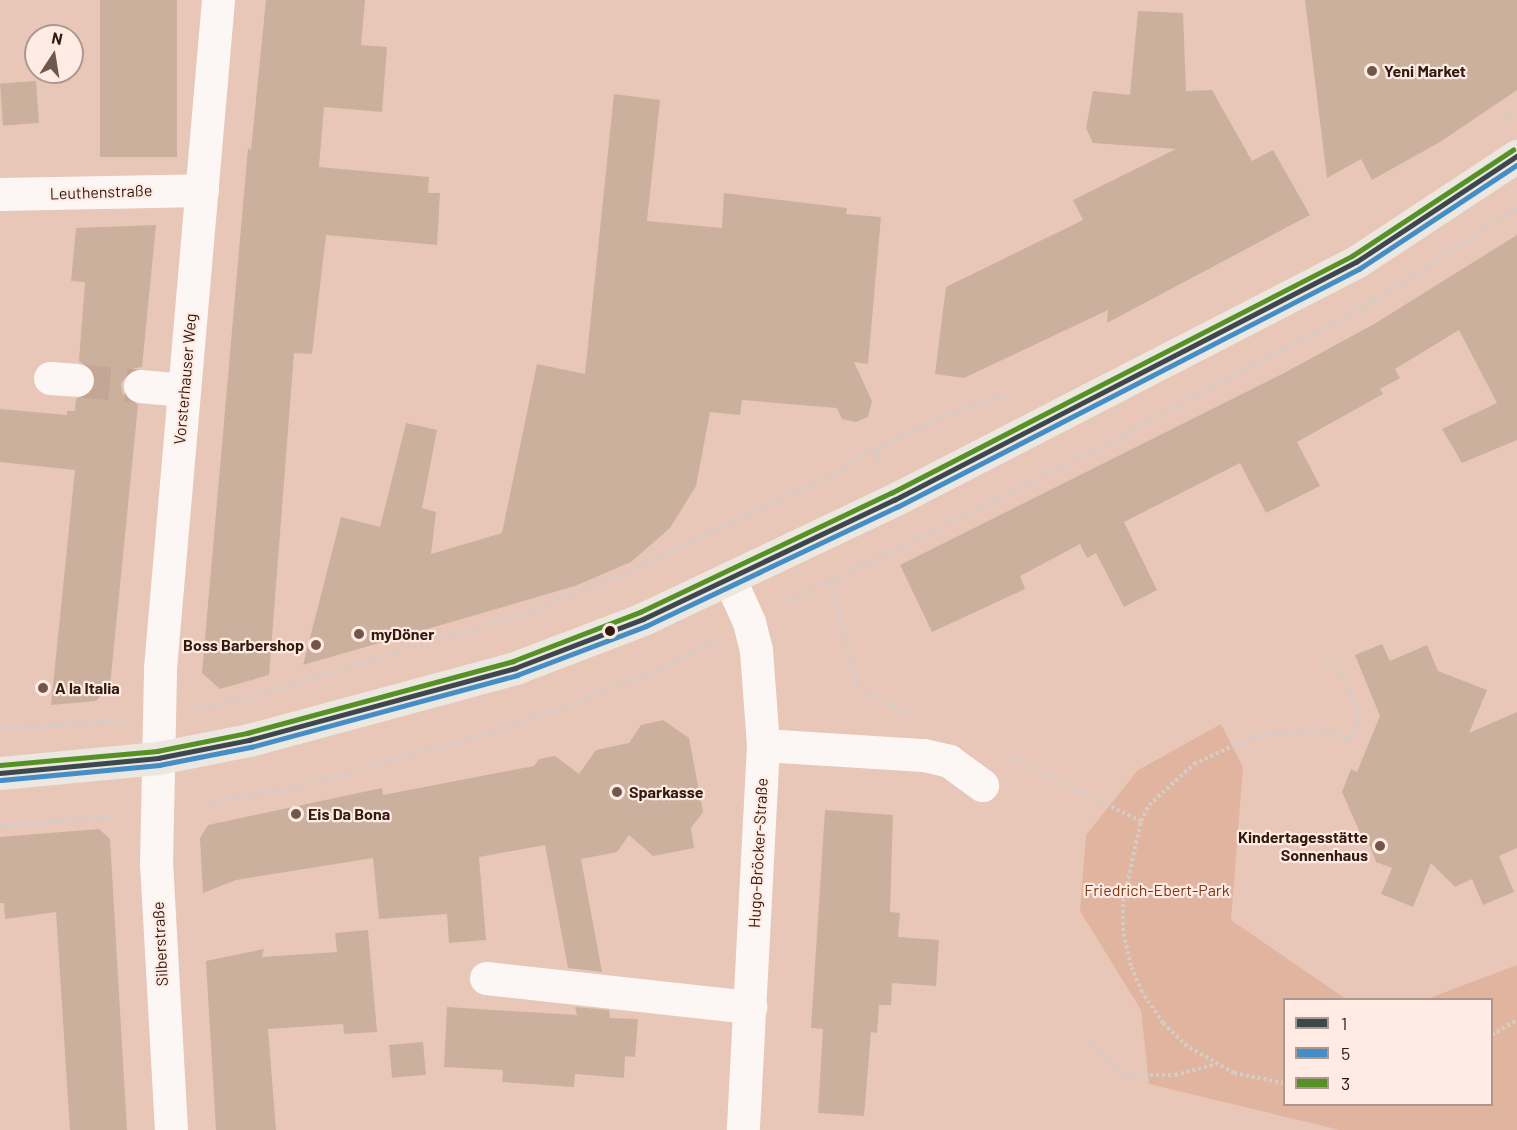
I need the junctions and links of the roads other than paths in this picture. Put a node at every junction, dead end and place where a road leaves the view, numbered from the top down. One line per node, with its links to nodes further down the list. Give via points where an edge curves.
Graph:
1 (218, 0): 3 (street, Vorsterhauser Weg)
2 (1517, 156): 7 (main road, via 1356,262)
3 (202, 189): 4 (street, Leuthenstraße); 6 (street, Vorsterhauser Weg)
4 (0, 194)
5 (140, 386): 6 (street)
6 (184, 390): 9 (street, Vorsterhauser Weg)
7 (730, 580): 8 (street, Hugo-Bröcker-Straße, via 749,622 756,650); 9 (main road, via 643,619 514,668 249,740)
8 (763, 745): 11 (street, via 924,755 949,761); 13 (street, Hugo-Bröcker-Straße)
9 (158, 758): 10 (main road); 14 (street, Silberstraße, via 156,864)
10 (0, 773)
11 (982, 785)
12 (486, 978): 13 (street)
13 (750, 1006): 15 (street, Hugo-Bröcker-Straße)
14 (171, 1130)
15 (743, 1130)

